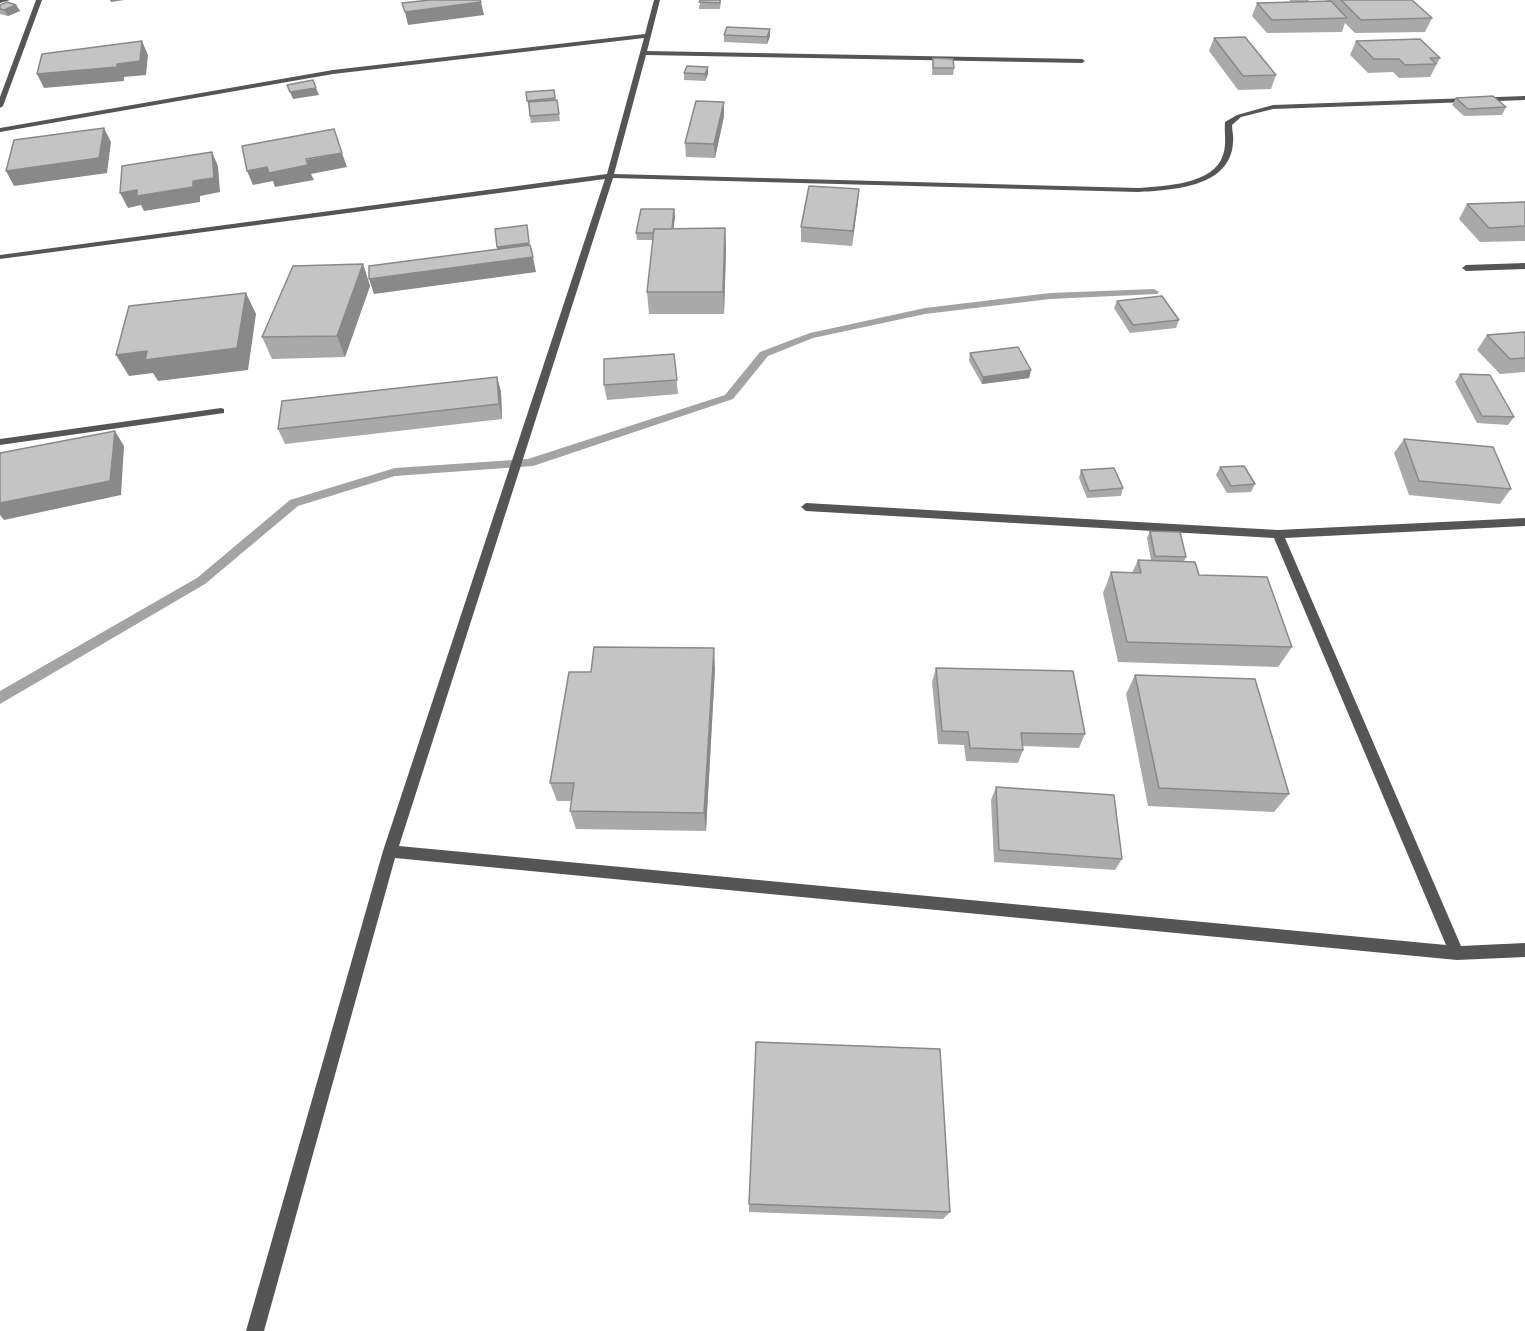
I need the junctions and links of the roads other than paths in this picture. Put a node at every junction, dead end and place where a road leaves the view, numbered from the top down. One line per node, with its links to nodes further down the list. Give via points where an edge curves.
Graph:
1 (7, 0): 4 (street)
2 (39, 0): 9 (street)
3 (657, 0): 5 (street)
4 (0, 1)
5 (646, 36): 6 (street); 10 (street, via 333,72)
6 (642, 52): 7 (street); 11 (street)
7 (1082, 61)
8 (1525, 98): 11 (street, via 1273,107 1239,116 1228,124 1230,152 1222,167 1200,181 1170,188)
9 (0, 106)
10 (0, 130)
11 (610, 176): 12 (street); 20 (street)
12 (0, 257)
13 (1525, 266): 14 (street)
14 (1466, 268)
15 (221, 411): 16 (street)
16 (0, 442)
17 (806, 507): 19 (street)
18 (1525, 522): 19 (street)
19 (1278, 534): 22 (street)
20 (390, 851): 22 (street); 23 (street)
21 (1525, 950): 22 (street)
22 (1457, 953)
23 (255, 1331)

